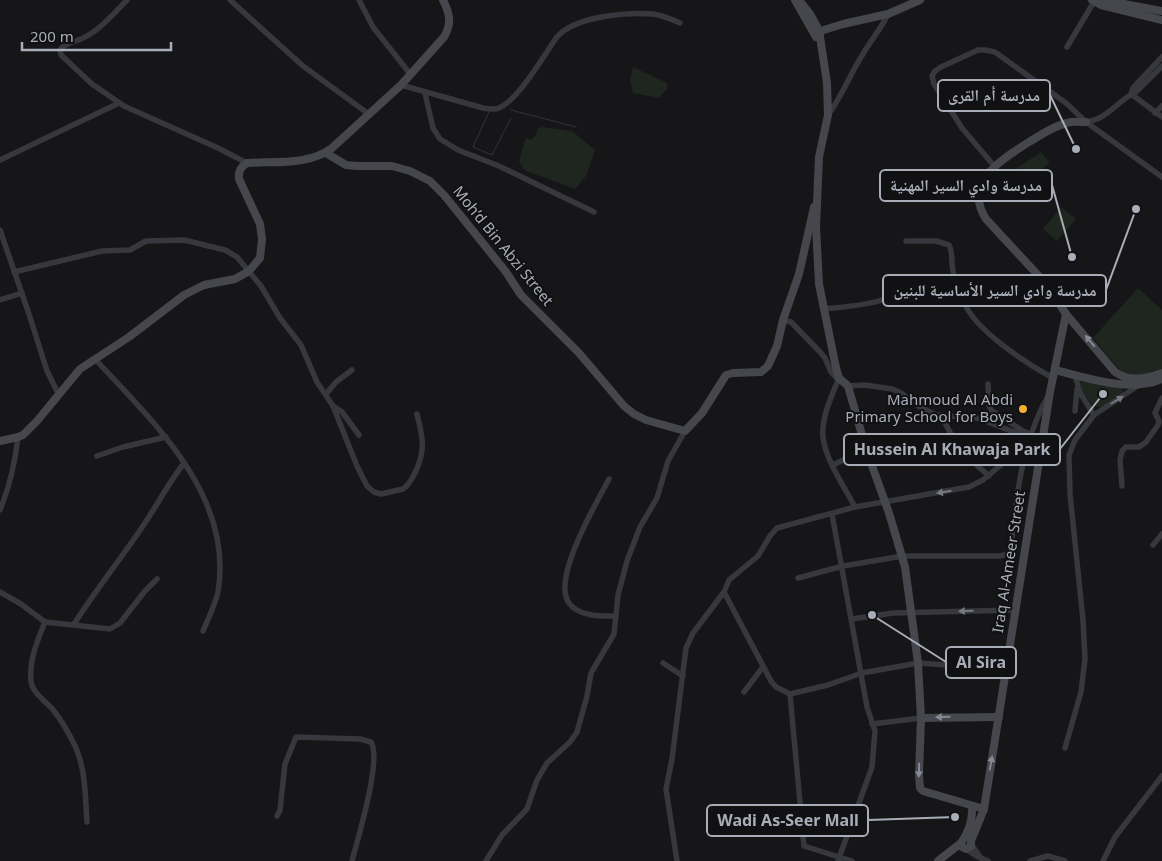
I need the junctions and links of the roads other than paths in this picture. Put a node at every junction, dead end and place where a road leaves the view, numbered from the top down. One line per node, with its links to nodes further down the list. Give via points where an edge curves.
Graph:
1 (127, 0): 21 (street, via 92,33 60,50 62,56 92,84)
2 (230, 0): 24 (street, via 303,66)
3 (359, 0): 17 (street, via 373,27)
4 (443, 0): 17 (main road, via 449,14 448,28)
5 (795, 0): 13 (main road)
6 (799, 0): 13 (main road)
7 (1096, 0): 9 (main road); 11 (main road, via 1101,5); 14 (street)
8 (916, 1): 10 (main road)
9 (1162, 11)
10 (888, 14): 13 (main road); 25 (street)
11 (1162, 20)
12 (680, 23): 19 (street, via 658,15 628,14 610,15 570,28 558,36 518,92 497,109)
13 (815, 28): 25 (main road, via 827,83)
14 (1067, 47)
15 (1162, 57): 20 (street)
16 (1162, 66): 20 (street)
17 (411, 75): 18 (main road)
18 (401, 85): 19 (street); 24 (main road)
19 (425, 93): 38 (street, via 433,128 444,142)
20 (1131, 94): 23 (street); 27 (street, via 1106,115)
21 (118, 103): 29 (street); 30 (street)
22 (1162, 106): 23 (street)
23 (1155, 112): 26 (street)
24 (370, 115): 28 (main road)
25 (828, 115): 36 (main road, via 819,157)
26 (1162, 117)
27 (1086, 122): 31 (main road, via 1066,123 1053,128); 31 (street, via 1066,102 995,52 978,50 954,60 935,71 932,76 934,84 962,128); 33 (street)
28 (326, 153): 30 (main road, via 308,159); 71 (main road, Moh’d Bin Abzi Street, via 346,165 392,166 430,182 473,231 521,295 579,353 624,406 646,420)
29 (0, 160)
30 (247, 163): 41 (main road, via 240,170 239,179 260,224 262,246 260,258)
31 (995, 167): 34 (main road)
32 (921, 172): 34 (street)
33 (1162, 177)
34 (982, 183): 37 (main road)
35 (899, 189): 37 (street)
36 (817, 196): 46 (main road, via 816,236); 48 (main road)
37 (978, 199): 47 (main road, via 986,219 1047,285)
38 (594, 212)
39 (0, 230): 42 (street)
40 (906, 241): 43 (street, via 936,241 949,245)
41 (249, 271): 42 (street, via 237,257 225,250 177,240 146,241 130,250 102,251); 49 (main road, via 235,279 194,289); 64 (street, via 298,340)
42 (14, 272): 44 (street)
43 (955, 279): 46 (street, via 916,282 881,300); 53 (street, via 974,320 1029,365)
44 (22, 293): 45 (street); 63 (street, via 47,372)
45 (0, 300)
46 (823, 309): 55 (main road)
47 (1066, 314): 50 (main road, one-way to 47); 53 (main road, Iraq Al-Ameer Street)
48 (783, 320): 55 (street, via 792,322 820,352); 71 (main road, via 775,351 765,369 726,376 702,413)
49 (96, 360): 63 (main road, via 80,369); 74 (street)
50 (1112, 369): 52 (main road, via 1131,379); 57 (main road)
51 (352, 370): 64 (street)
52 (1162, 373)
53 (1054, 374): 54 (main road); 62 (main road, Iraq Al-Ameer Street)
54 (1075, 375): 57 (main road); 61 (street)
55 (838, 379): 60 (main road); 80 (street, via 822,434)
56 (1162, 379): 59 (main road)
57 (1108, 381): 59 (main road)
58 (988, 384): 75 (street, via 991,410)
59 (1139, 385): 69 (street, one-way to 59)
60 (848, 386): 70 (street, via 870,385 896,391 924,410); 77 (main road)
61 (1078, 387): 67 (street); 69 (street)
62 (1050, 392): 75 (street); 96 (main road, Iraq Al-Ameer Street)
63 (59, 394): 73 (main road)
64 (326, 394): 66 (street)
65 (1162, 398): 83 (street, via 1155,413 1158,427 1142,445 1126,447 1122,451)
66 (333, 406): 68 (street, via 365,483 381,494 403,489 416,470 423,448); 72 (street, via 342,412)
67 (1075, 411)
68 (417, 414)
69 (1094, 415): 114 (street, via 1075,440 1068,460 1085,659 1081,692)
70 (942, 416): 75 (street, via 977,418); 81 (street, via 956,444)
71 (685, 431): 98 (street, via 668,461 657,498 634,542 619,586)
72 (359, 435)
73 (18, 437): 76 (main road); 86 (street, via 15,466)
74 (166, 437): 78 (street); 79 (street)
75 (1030, 438): 81 (street); 90 (street, via 1020,477 1008,554)
76 (0, 441)
77 (866, 449): 80 (street); 84 (main road)
78 (97, 456)
79 (184, 464): 101 (street); 102 (street, via 206,501 219,557 217,593)
80 (833, 465): 85 (street)
81 (989, 476): 84 (street, one-way to 84, via 961,490)
82 (609, 478): 98 (street, via 576,543 566,589 568,602 578,610 592,616)
83 (1122, 486)
84 (886, 501): 85 (street); 90 (main road)
85 (855, 508): 87 (street)
86 (0, 510)
87 (832, 514): 91 (street); 95 (street, via 777,528 758,556 729,580)
88 (1162, 534): 89 (street)
89 (1153, 545)
90 (903, 556): 91 (street); 97 (main road)
91 (843, 566): 92 (street); 99 (street)
92 (798, 578)
93 (157, 580): 101 (street, via 114,627 105,629)
94 (0, 592): 100 (street)
95 (724, 592): 105 (street); 108 (street, via 689,640)
96 (1015, 610): 97 (street, one-way to 97); 106 (main road, Iraq Al-Ameer Street)
97 (911, 613): 99 (street); 104 (main road)
98 (616, 616): 124 (street, via 613,638 590,673 577,732 547,763 527,809 499,839)
99 (852, 618): 107 (street)
100 (45, 622): 101 (street); 119 (street, via 32,658 31,682 34,690 56,714 79,755)
101 (74, 624)
102 (203, 631)
103 (663, 663): 108 (street)
104 (918, 663): 106 (street); 107 (street); 112 (main road)
105 (763, 667): 109 (street); 110 (street, via 776,687)
106 (1007, 669): 111 (main road, Iraq Al-Ameer Street)
107 (862, 673): 110 (street); 113 (street)
108 (683, 676): 125 (street, via 666,789)
109 (744, 692)
110 (790, 694): 121 (street, via 804,846)
111 (999, 716): 112 (main road, one-way to 112); 117 (main road, Iraq Al-Ameer Street, one-way to 111)
112 (921, 718): 113 (street); 116 (main road, one-way to 116, via 921,789)
113 (872, 724): 121 (street, via 875,735 872,767)
114 (1065, 748)
115 (1162, 776): 130 (street, via 1116,837)
116 (972, 806): 117 (main road); 120 (main road)
117 (984, 809): 120 (main road, Iraq Al-Ameer Street)
118 (277, 816): 123 (street, via 286,764 296,736 371,742 374,751 370,784)
119 (87, 822)
120 (966, 844): 122 (street); 127 (main road)
121 (839, 859): 126 (street)
122 (985, 860)
123 (352, 861)
124 (486, 861)
125 (677, 861)
126 (852, 861)
127 (938, 861)
128 (1030, 861): 129 (street, via 1048,856)
129 (1065, 861)
130 (1103, 861)

